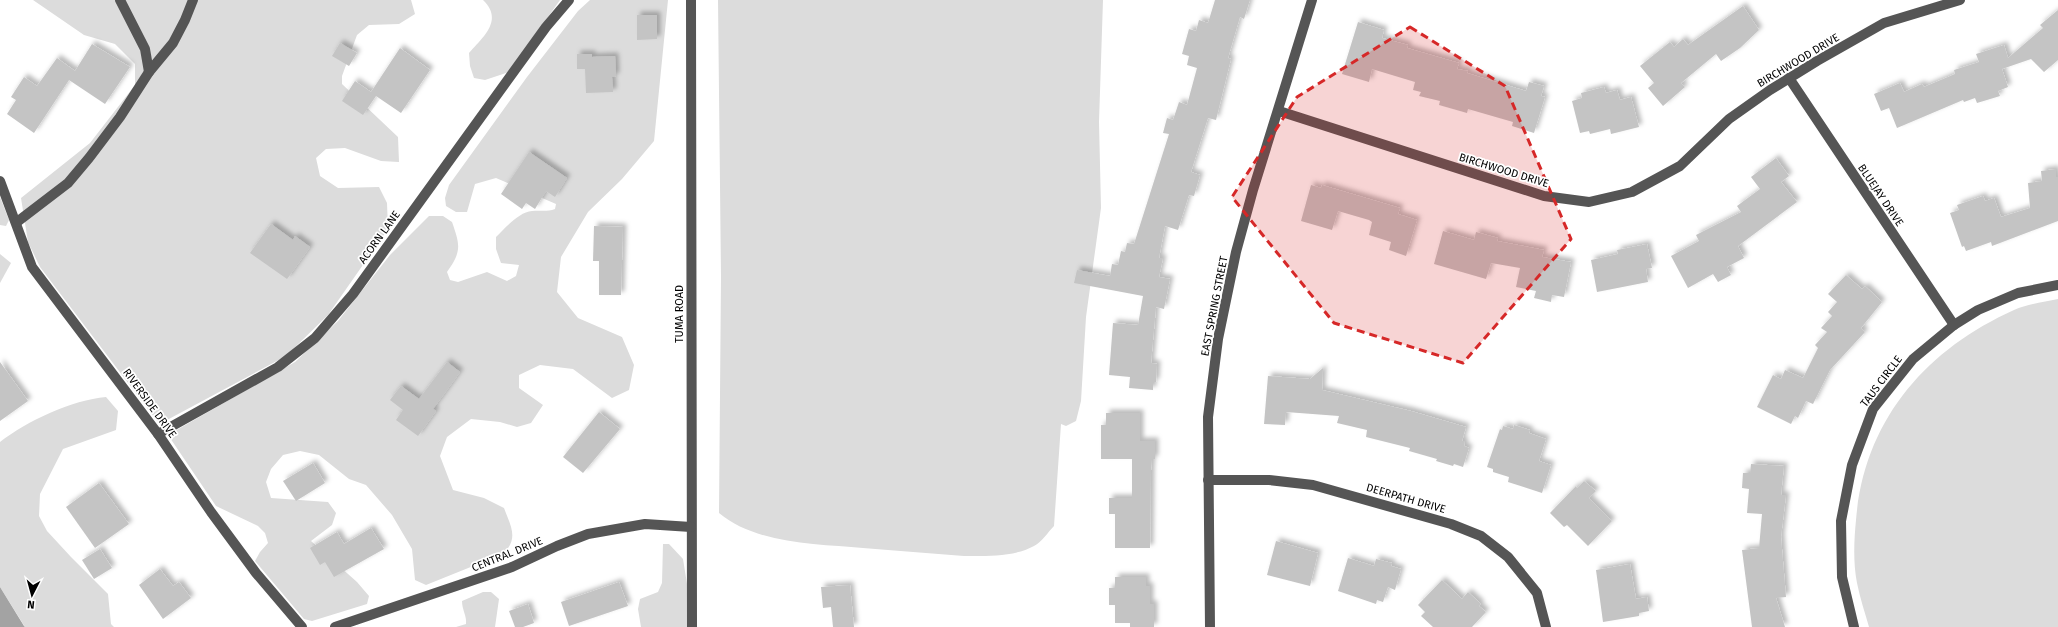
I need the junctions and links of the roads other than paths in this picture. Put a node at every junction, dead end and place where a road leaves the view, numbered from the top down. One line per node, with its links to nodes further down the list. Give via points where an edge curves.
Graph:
1 (120, 0): 7 (street, via 145,49)
2 (193, 0): 7 (street, via 173,43)
3 (569, 0): 14 (street, ACORN LANE, via 546,27 353,294 315,338 278,367)
4 (691, 0): 16 (street, TUMA ROAD)
5 (1312, 0): 9 (street, EAST SPRING STREET)
6 (1960, 0): 8 (street, BIRCHWOOD DRIVE, via 1884,24)
7 (149, 72): 11 (street, via 110,131 68,183)
8 (1789, 78): 9 (street, BIRCHWOOD DRIVE, via 1729,119 1680,166 1632,192 1589,202 1544,196); 13 (street, BLUEJAY DRIVE)
9 (1279, 111): 15 (street, EAST SPRING STREET, via 1253,190 1225,300 1208,417)
10 (0, 181): 11 (street, RIVERSIDE DRIVE)
11 (16, 222): 14 (street, RIVERSIDE DRIVE, via 32,267)
12 (2058, 285): 13 (street, TAUS CIRCLE, via 2018,293 1978,310)
13 (1954, 325): 22 (street, TAUS CIRCLE, via 1913,359 1873,409 1852,465 1841,521 1842,578)
14 (158, 434): 17 (street, RIVERSIDE DRIVE, via 256,573)
15 (1208, 480): 20 (street, EAST SPRING STREET); 21 (street, DEERPATH DRIVE, via 1269,480 1313,485 1451,524 1481,536 1508,556 1537,593)
16 (691, 527): 18 (street, CENTRAL DRIVE, via 645,524 588,534 512,567); 19 (street, TUMA ROAD)
17 (302, 627)
18 (335, 627)
19 (692, 627)
20 (1210, 627)
21 (1546, 627)
22 (1854, 627)

